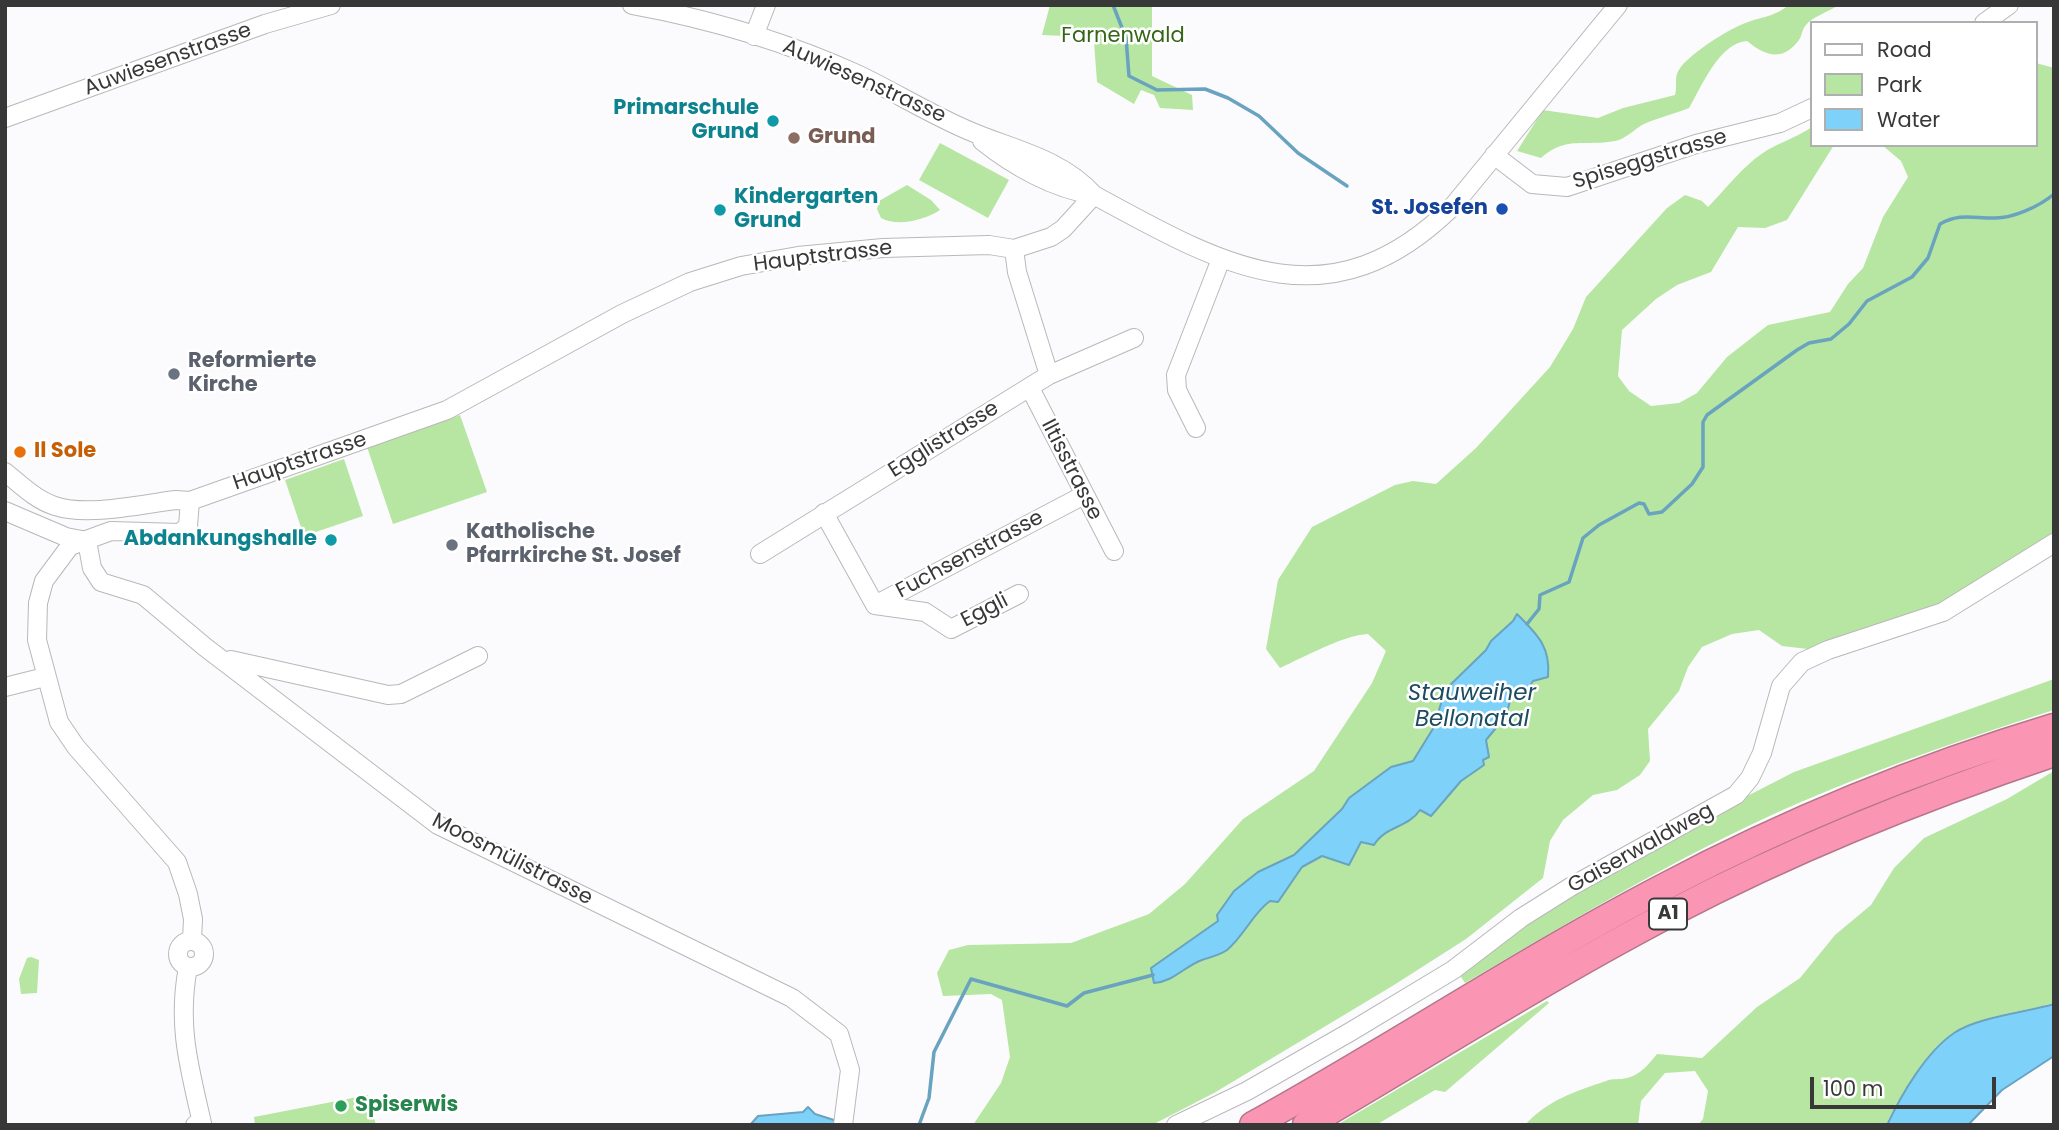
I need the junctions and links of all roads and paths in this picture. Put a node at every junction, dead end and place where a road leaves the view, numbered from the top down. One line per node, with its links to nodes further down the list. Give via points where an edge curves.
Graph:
1 (331, 5): 9 (street, Auwiesenstrasse, via 265,24)
2 (632, 5): 7 (street, Auwiesenstrasse)
3 (765, 5): 7 (street)
4 (1618, 5): 10 (street)
5 (2009, 5): 6 (street)
6 (1987, 21)
7 (754, 36): 11 (street, Auwiesenstrasse, via 854,73 972,132 1042,178 1073,192)
8 (1811, 108): 10 (street, Spiseggstrasse, via 1780,123 1696,144 1567,187 1532,184)
9 (5, 118)
10 (1494, 155): 13 (street, via 1428,230 1404,248 1362,267 1327,275 1284,275)
11 (1094, 195): 12 (street, Hauptstrasse, via 1051,237); 13 (street)
12 (1014, 248): 15 (street); 20 (street, Hauptstrasse, via 850,250 754,263 709,276 622,314 447,410)
13 (1221, 260): 17 (street, via 1176,375 1177,390)
14 (1134, 338): 15 (street, Egglistrasse)
15 (1049, 375): 16 (street, Egglistrasse)
16 (1030, 388): 19 (street, Iltisstrasse); 22 (street, Egglistrasse)
17 (1196, 428)
18 (5, 472): 20 (street, Hauptstrasse, via 31,494 63,508)
19 (1084, 495): 25 (street, Iltisstrasse); 28 (street, Fuchsenstrasse)
20 (190, 501): 23 (street, via 188,526 180,533 111,531)
21 (5, 511): 23 (street)
22 (824, 513): 26 (street, Egglistrasse); 28 (street, Fuchsenstrasse)
23 (87, 541): 30 (street, Moosmülistrasse, via 92,568 101,582 143,595); 31 (street, via 64,551 41,592 37,640)
24 (2054, 543): 37 (street, Gaiserwaldweg, via 1943,612 1802,662 1781,685 1762,754 1736,795 1572,886 1453,970 1350,1032)
25 (1114, 551)
26 (760, 554)
27 (1019, 594): 28 (street, Eggli, via 951,629 925,612)
28 (875, 604)
29 (478, 656): 30 (street, via 401,694 388,695 231,660)
30 (228, 664): 35 (street, Moosmülistrasse, via 438,825 792,998 839,1034 850,1070)
31 (45, 677): 32 (street); 36 (street, via 58,722 177,862 188,894 192,940 180,945 178,954 188,967 181,1014 202,1123)
32 (5, 687)
33 (2054, 727): 38 (highway, A1, via 1874,790 1704,866 1580,933)
34 (2054, 753): 39 (highway, A1, via 1911,803 1715,890 1533,990)
35 (844, 1120)
36 (195, 1125)
37 (1176, 1125)
38 (1253, 1125)
39 (1306, 1125)

